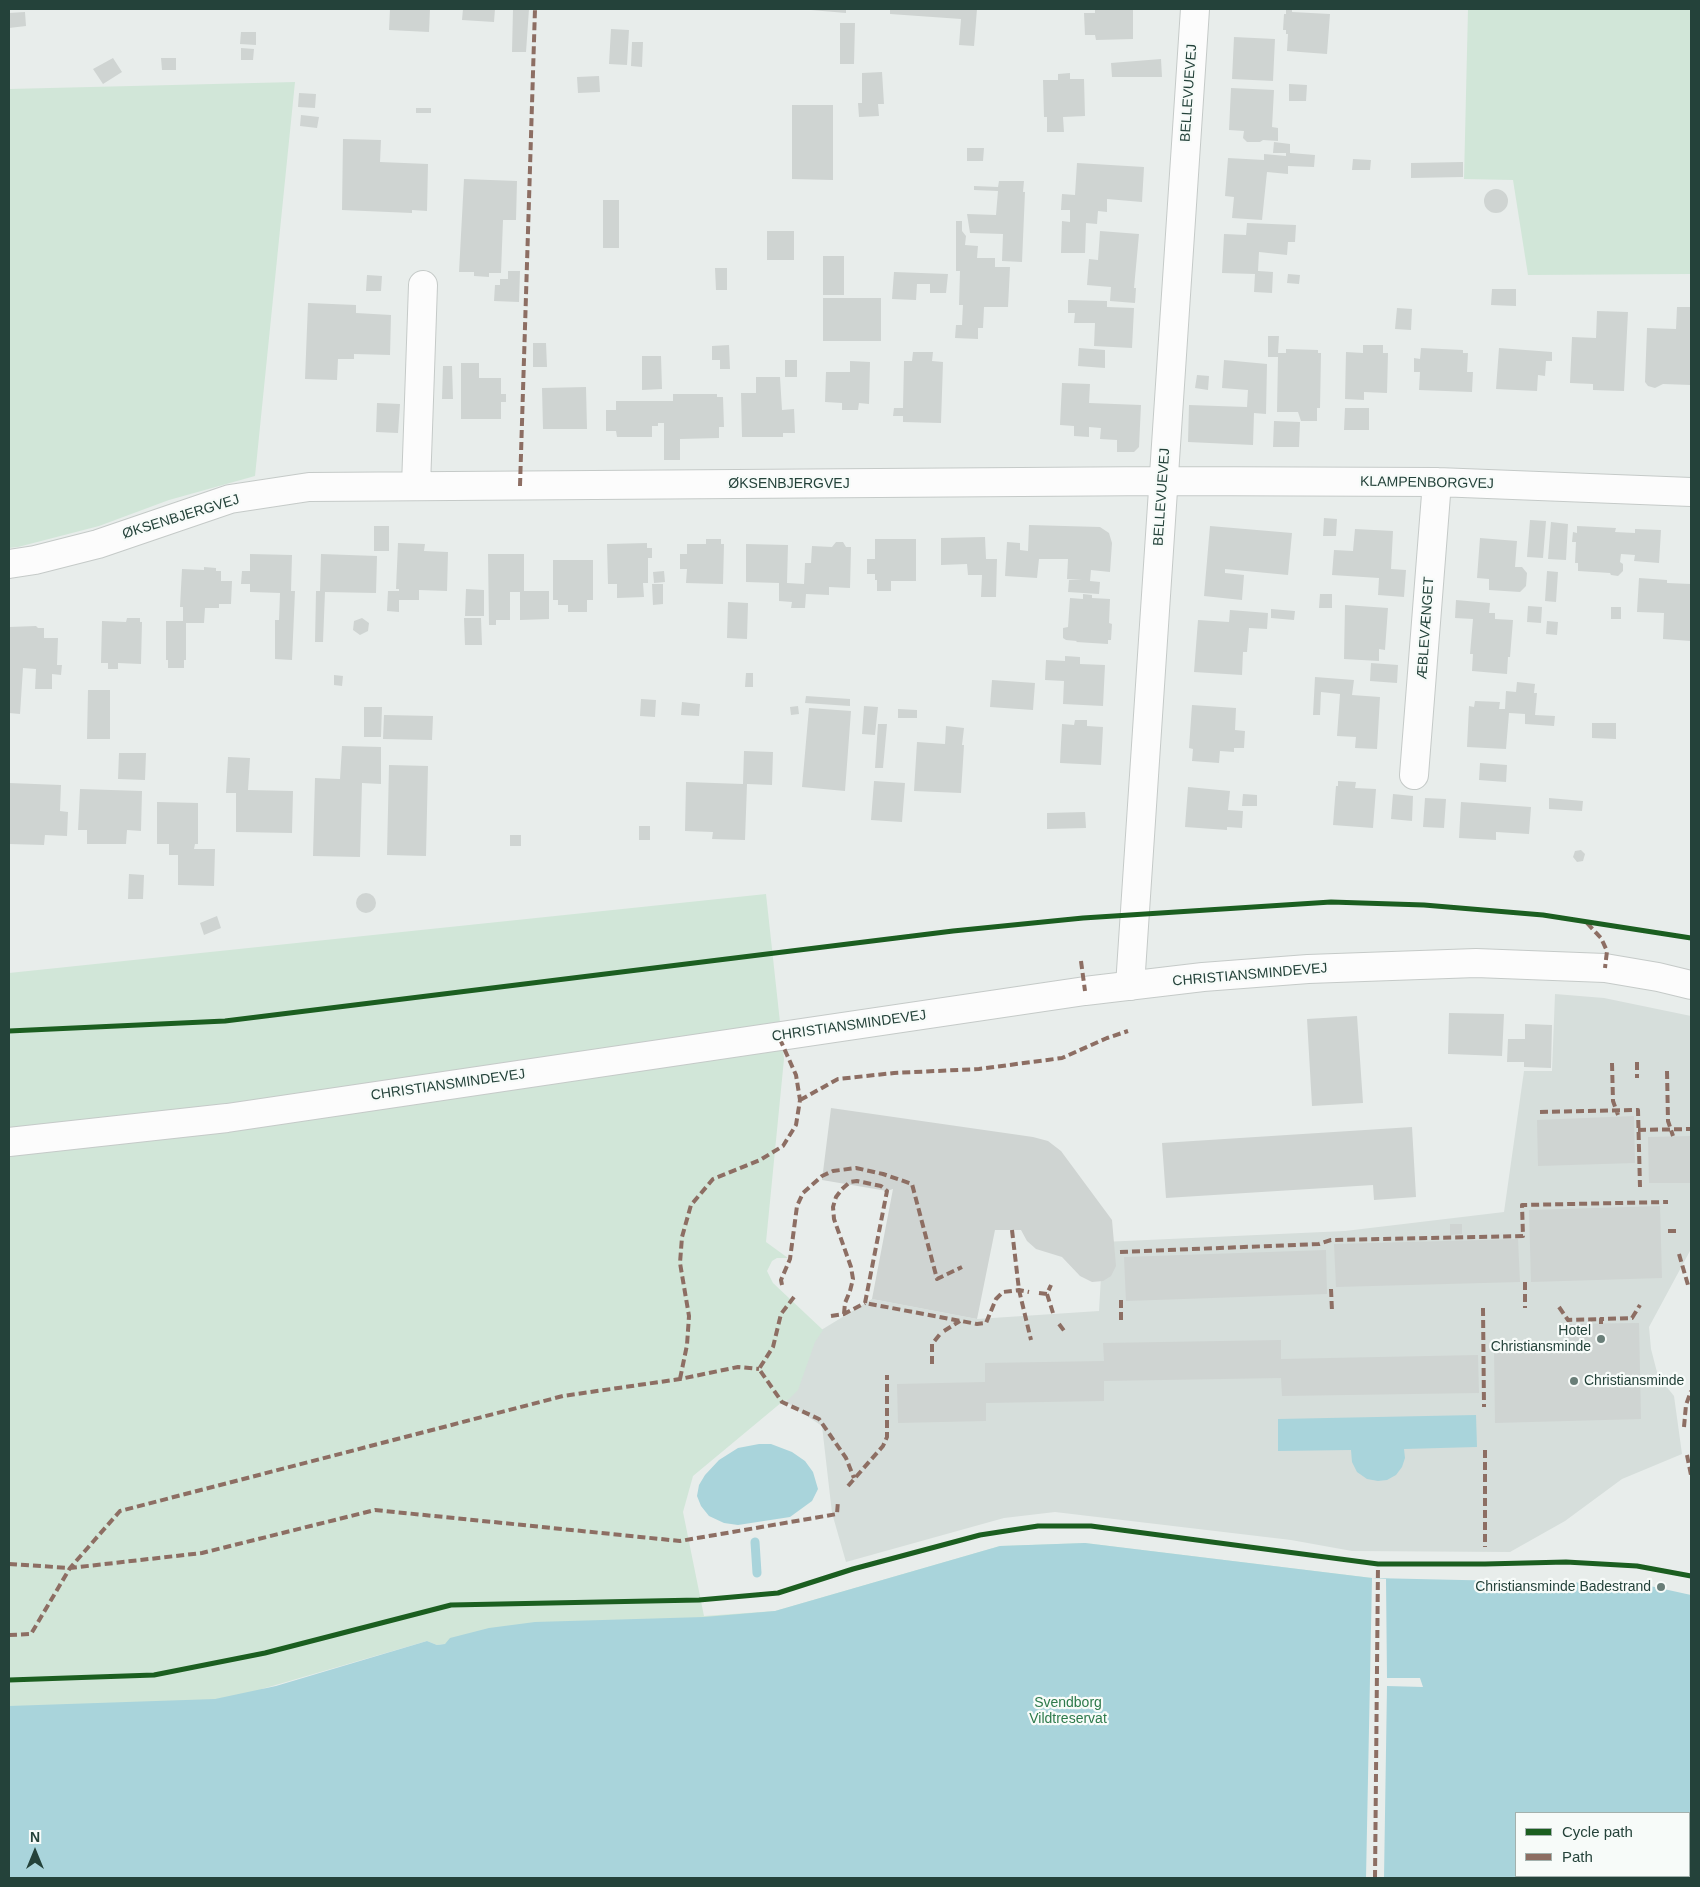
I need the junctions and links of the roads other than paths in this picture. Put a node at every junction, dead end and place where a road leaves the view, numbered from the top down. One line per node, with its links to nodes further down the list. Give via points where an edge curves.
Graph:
1 (1195, 9): 3 (street, BELLEVUEVEJ)
2 (423, 285): 5 (street)
3 (1162, 481): 4 (street, KLAMPENBORGVEJ); 5 (street, ØKSENBJERGVEJ); 10 (street, BELLEVUEVEJ)
4 (1437, 482): 6 (street, KLAMPENBORGVEJ); 8 (street, ÆBLEVÆNGET)
5 (416, 486): 7 (street, ØKSENBJERGVEJ, via 309,487 230,499 98,544)
6 (1691, 492)
7 (9, 564)
8 (1414, 775)
9 (1691, 985): 10 (street, CHRISTIANSMINDEVEJ, via 1605,968 1476,963 1308,969)
10 (1130, 986): 11 (street, CHRISTIANSMINDEVEJ, via 227,1118)
11 (9, 1142)

